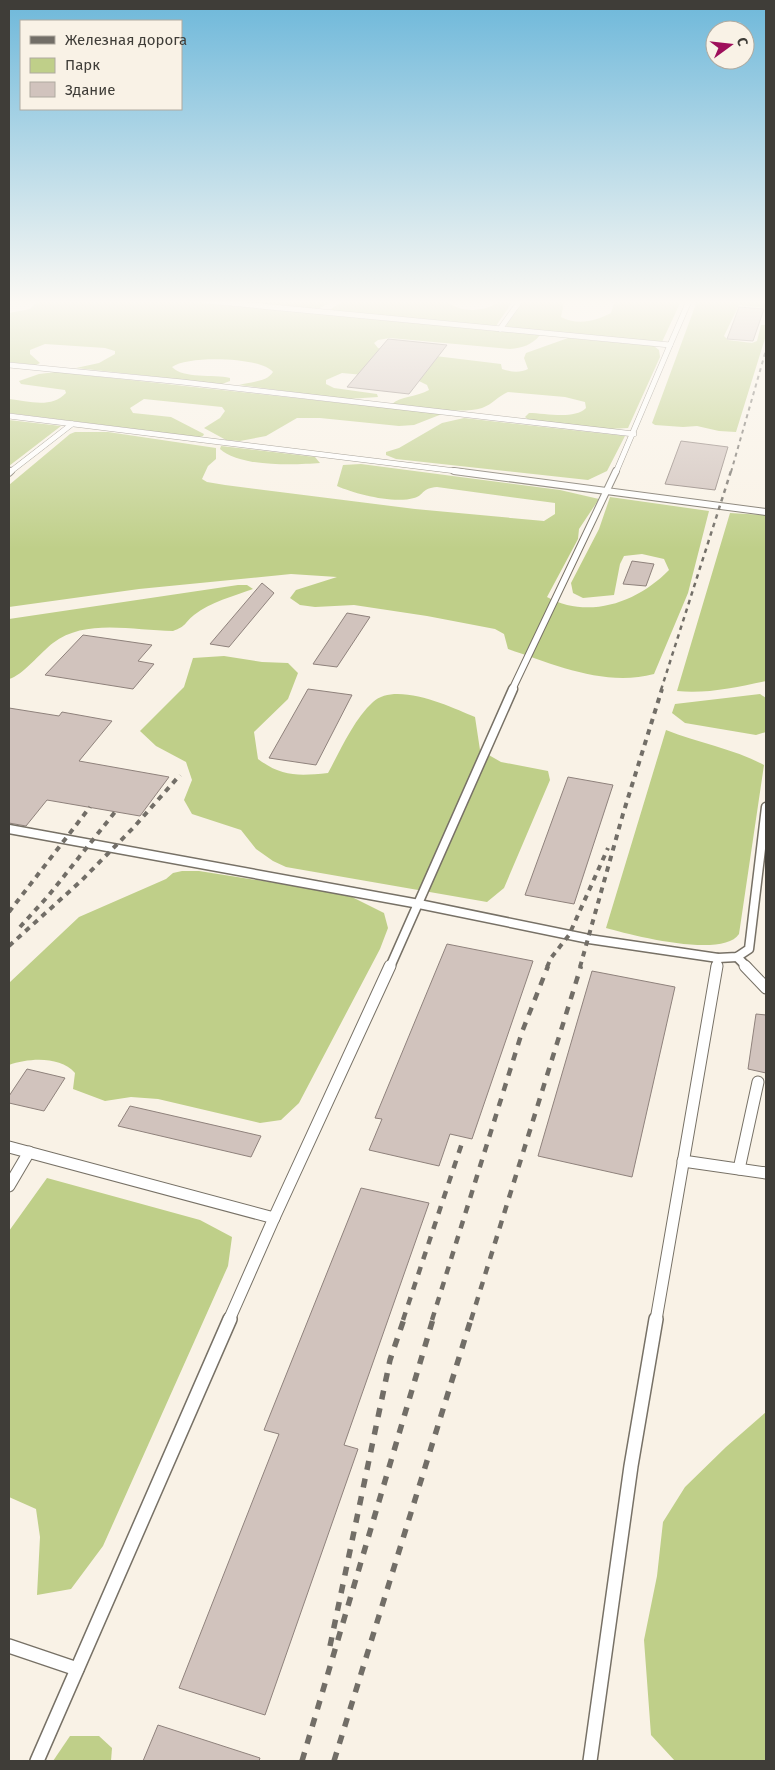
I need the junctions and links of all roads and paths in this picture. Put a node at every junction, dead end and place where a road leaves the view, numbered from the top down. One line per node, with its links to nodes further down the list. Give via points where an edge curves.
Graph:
1 (196, 384): 5 (lane)
2 (654, 384): 5 (lane)
3 (9, 416): 4 (lane)
4 (72, 424): 6 (lane); 7 (lane)
5 (634, 434): 7 (lane)
6 (9, 473)
7 (608, 491): 8 (lane); 11 (lane, via 510,695)
8 (766, 512)
9 (766, 807): 12 (lane, via 749,949)
10 (9, 829): 11 (lane)
11 (419, 904): 13 (lane, via 589,939); 22 (lane)
12 (737, 957): 13 (lane); 14 (lane)
13 (718, 958): 18 (lane)
14 (766, 988)
15 (758, 1082): 19 (lane)
16 (9, 1147): 17 (lane)
17 (29, 1152): 21 (lane); 22 (lane)
18 (683, 1161): 19 (lane); 26 (lane, via 631,1466)
19 (739, 1169): 20 (lane)
20 (766, 1173)
21 (9, 1186)
22 (274, 1218): 24 (lane)
23 (9, 1646): 24 (lane)
24 (77, 1669): 25 (lane)
25 (37, 1761)
26 (590, 1761)

